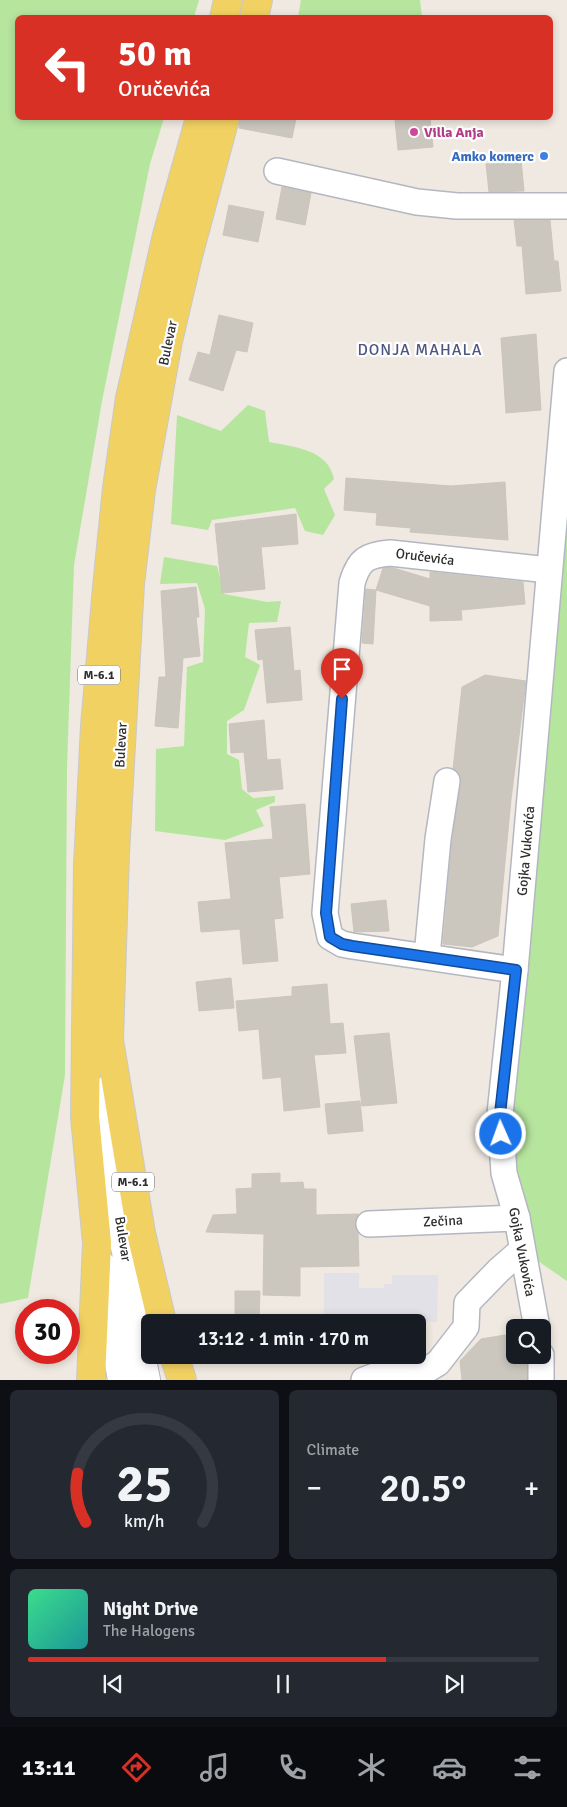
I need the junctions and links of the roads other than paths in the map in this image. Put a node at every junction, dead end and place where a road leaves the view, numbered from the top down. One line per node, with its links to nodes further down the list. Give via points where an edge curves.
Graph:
1 (228, 0): 3 (main road)
2 (258, 0): 4 (main road)
3 (225, 15)
4 (255, 15)
5 (199, 120): 17 (main road, M-6.1, via 167,235 130,398 107,587 95,726 88,866 84,1060 85,1117)
6 (225, 120): 14 (main road, Bulevar / M-6.1, via 168,341 140,499 129,603 115,854)
7 (277, 171): 8 (street, via 417,202 457,206)
8 (567, 206)
9 (567, 370): 10 (street, Gojka Vukovića)
10 (549, 570): 12 (street, Oručevića, via 390,553 370,555 356,569 352,583 326,927 330,937 342,944); 13 (street, Gojka Vukovića)
11 (447, 781): 12 (street)
12 (427, 956): 13 (street, Oručevića)
13 (516, 970): 15 (street, Gojka Vukovića, via 500,1114 504,1172)
14 (109, 1040): 19 (main road, M-6.1, via 141,1232); 25 (main road, Bulevar, via 109,1139 133,1316)
15 (517, 1218): 16 (street, Zečina); 18 (street, Gojka Vukovića)
16 (370, 1224)
17 (98, 1243): 23 (main road, M-6.1); 24 (main road)
18 (522, 1250): 20 (street, Gojka Vukovića); 27 (street, via 467,1303 466,1327 438,1363 425,1371 380,1374)
19 (160, 1314)
20 (535, 1319)
21 (177, 1364): 26 (main road)
22 (541, 1364): 28 (street)
23 (90, 1380)
24 (122, 1380)
25 (146, 1380)
26 (182, 1380)
27 (364, 1380)
28 (541, 1380)

